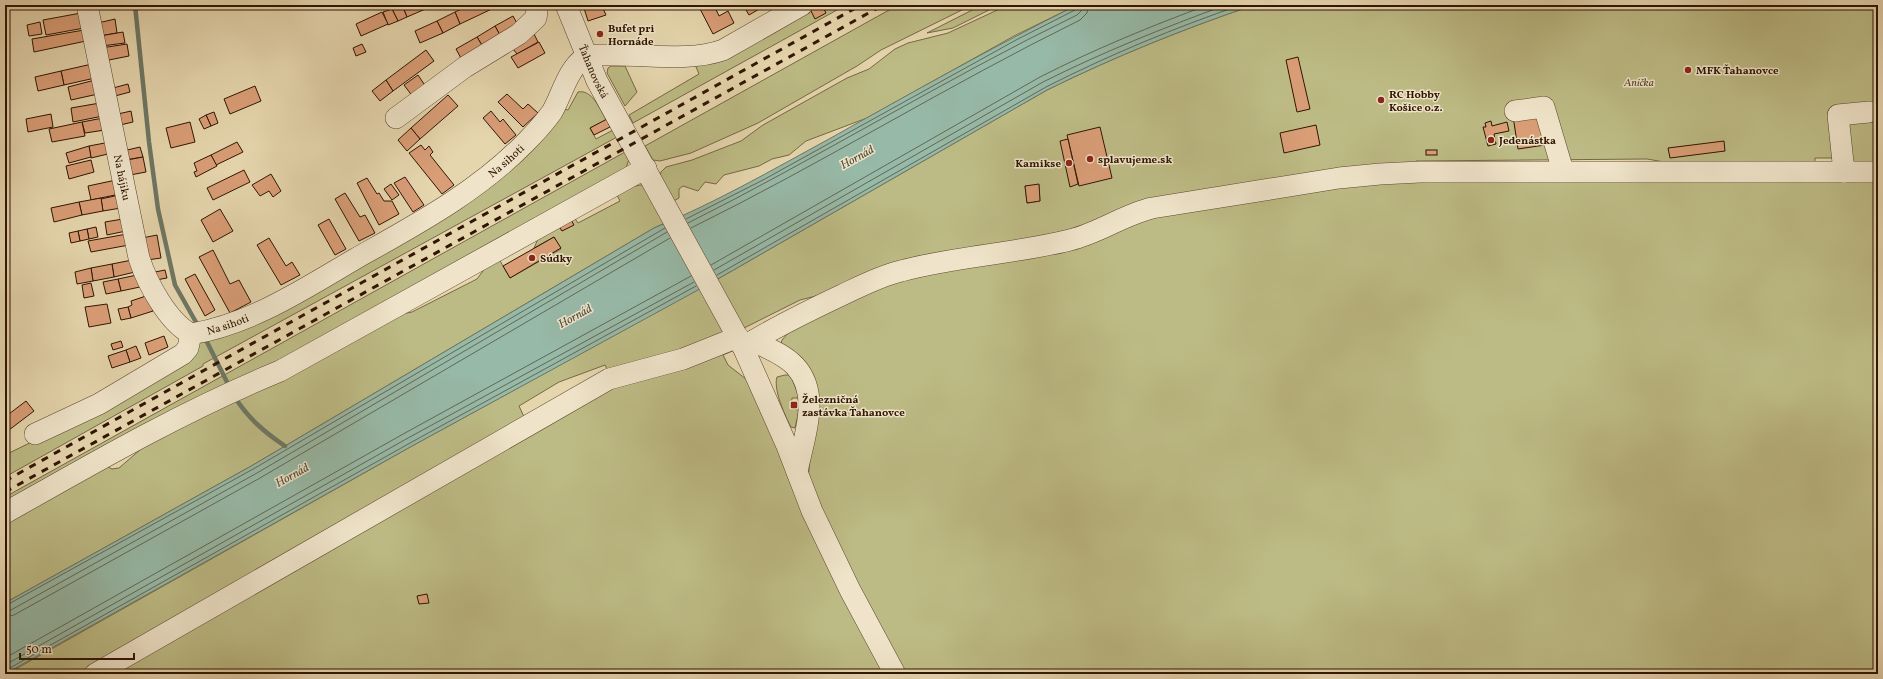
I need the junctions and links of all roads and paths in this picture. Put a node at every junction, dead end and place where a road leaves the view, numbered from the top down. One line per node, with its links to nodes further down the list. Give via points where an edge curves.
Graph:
1 (87, 5): 13 (street, Na hájiku, via 139,258 152,289 178,325)
2 (534, 5): 8 (street, via 536,18 519,34 465,67)
3 (566, 5): 5 (street, Ťahanovská)
4 (802, 5): 5 (street, via 714,53)
5 (586, 57): 9 (street, Ťahanovská, via 596,80); 13 (street, Na sihoti, via 575,66 552,111 539,130 517,152 459,199 289,298 235,322)
6 (1515, 111): 10 (street, via 1544,107)
7 (1869, 112): 11 (street, via 1838,115)
8 (396, 118)
9 (646, 168): 14 (street, Ťahanovská); 17 (street, via 280,371 139,439)
10 (1563, 171): 11 (street); 14 (street, via 1380,174 1339,178 1152,208 1134,212 1072,240 923,266 888,275 810,311)
11 (1844, 172): 12 (street)
12 (1878, 172)
13 (192, 334): 15 (street, via 188,348 183,354 99,404)
14 (741, 337): 16 (street, Ťahanovská); 16 (street, via 778,353 803,376 808,391 809,409); 18 (street, via 683,360 609,379)
15 (35, 434)
16 (797, 472): 19 (street, Ťahanovská, via 831,551)
17 (5, 514)
18 (95, 674)
19 (895, 674)

